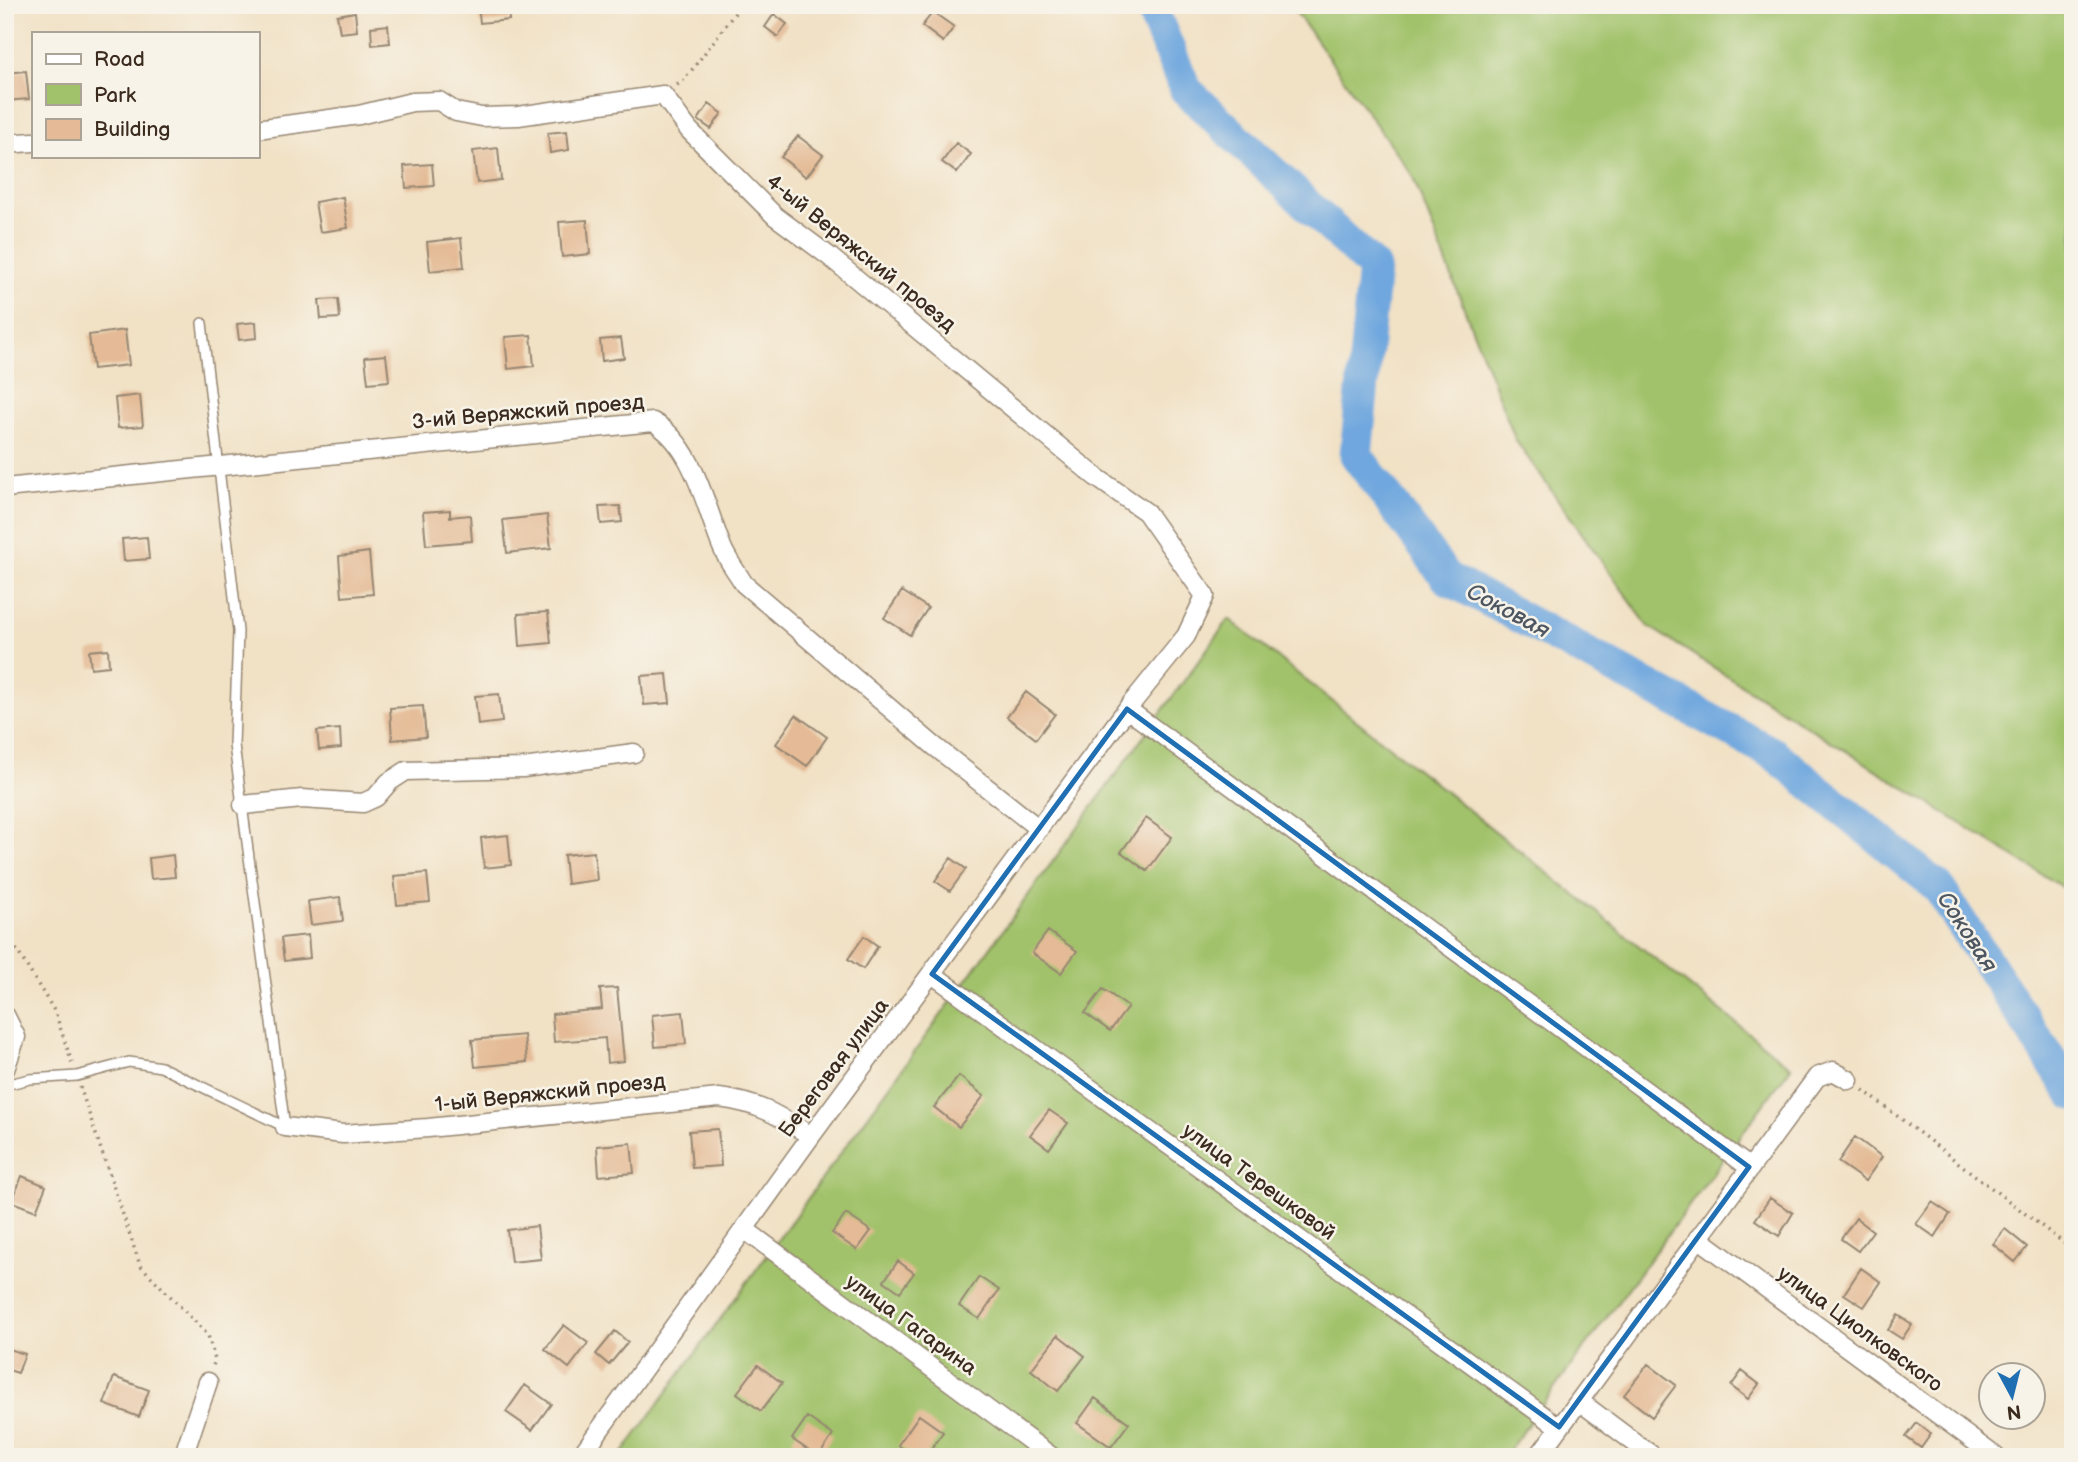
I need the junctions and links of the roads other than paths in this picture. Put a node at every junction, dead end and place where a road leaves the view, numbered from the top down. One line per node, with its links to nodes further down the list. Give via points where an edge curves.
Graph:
1 (259, 129): 7 (street, 4-ый Веряжский проезд, via 412,103 439,101 456,112 482,117 518,116 663,95 689,130 775,216 1146,512 1205,596 1186,636)
2 (32, 142): 3 (street)
3 (5, 144)
4 (202, 323): 5 (lane)
5 (218, 468): 6 (street, 3-ий Веряжский проезд); 9 (lane, via 238,631 234,745); 10 (street, 3-ий Веряжский проезд, via 653,422 668,430 681,450 723,549 744,584)
6 (5, 488)
7 (1127, 709): 10 (street, Береговая улица); 18 (street)
8 (634, 753): 9 (street, via 523,768 406,771 363,803 302,799)
9 (243, 805): 16 (lane)
10 (1039, 829): 11 (street, Береговая улица)
11 (932, 974): 17 (street, Береговая улица); 23 (street, улица Терешковой)
12 (5, 1015): 13 (street, via 16,1037)
13 (5, 1069)
14 (1849, 1080): 18 (street, via 1833,1070 1817,1077)
15 (5, 1085): 16 (lane, via 76,1076 129,1062 161,1067)
16 (285, 1127): 17 (street, 1-ый Веряжский проезд, via 343,1134 719,1098 750,1102 775,1112)
17 (811, 1136): 19 (street, Береговая улица)
18 (1749, 1167): 20 (street)
19 (744, 1229): 25 (street, Береговая улица); 26 (street, улица Гагарина)
20 (1698, 1238): 22 (street); 29 (street, улица Циолковского)
21 (208, 1382): 24 (street)
22 (1578, 1401): 23 (street); 28 (street)
23 (1559, 1427): 27 (street)
24 (183, 1457)
25 (580, 1457)
26 (1052, 1457)
27 (1538, 1457)
28 (1654, 1457)
29 (1996, 1457)

